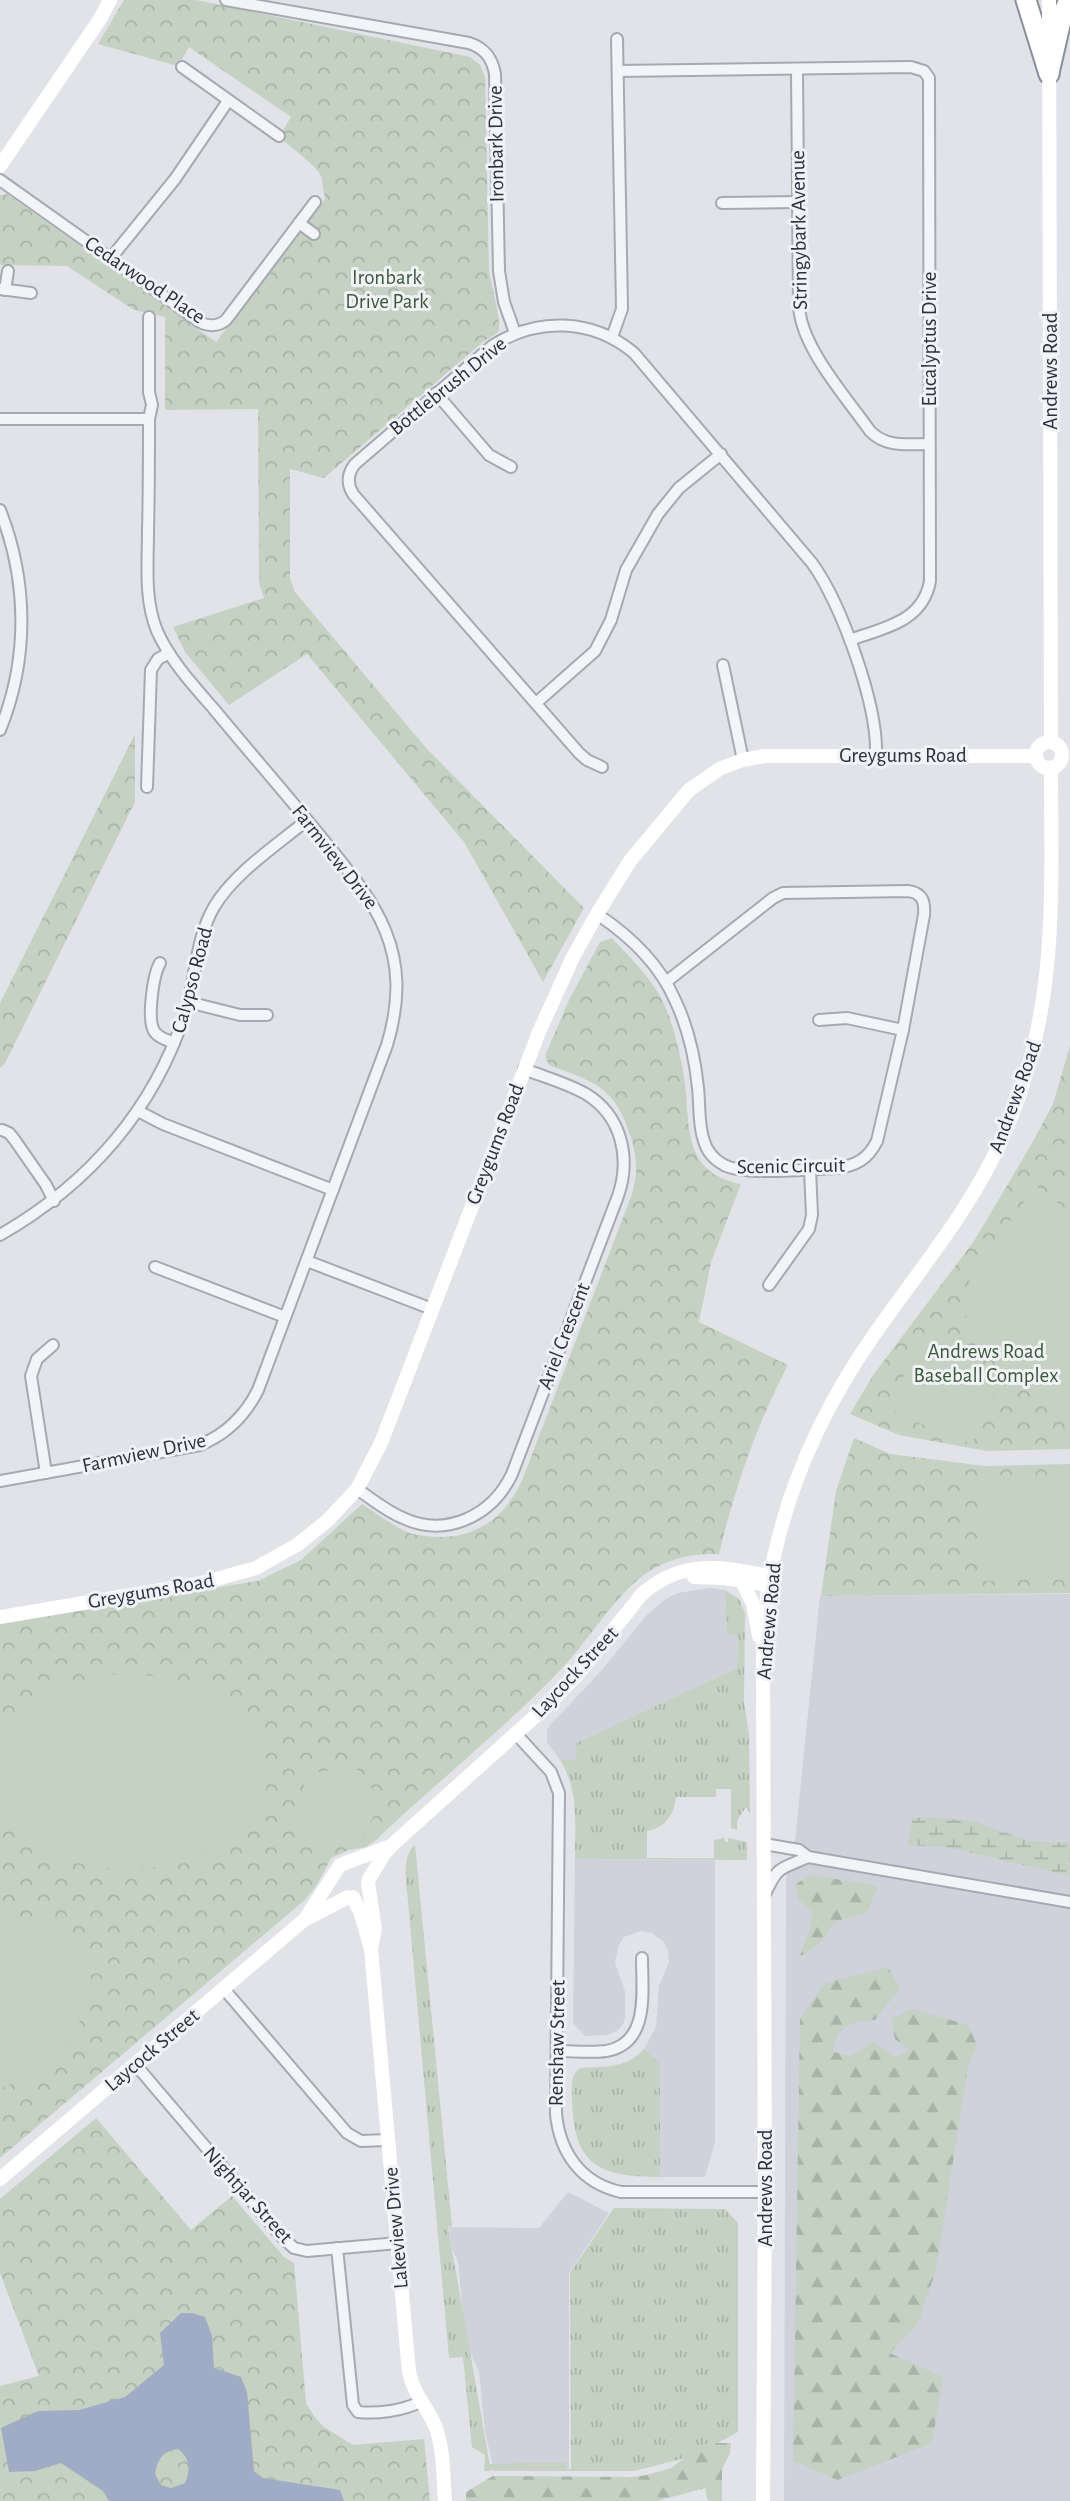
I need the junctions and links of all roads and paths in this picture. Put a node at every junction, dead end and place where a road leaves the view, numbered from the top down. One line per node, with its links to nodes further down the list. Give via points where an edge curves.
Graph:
1 (110, 0): 13 (street)
2 (226, 0): 25 (street, Ironbark Drive, via 468,43 485,52 495,74 500,280)
3 (1026, 0): 10 (highway)
4 (1049, 0): 10 (street, Andrews Road)
5 (1069, 0): 10 (highway)
6 (617, 39): 9 (street)
7 (182, 67): 11 (street)
8 (797, 70): 9 (street, Eucalyptus Drive); 17 (street, Stringybark Avenue); 30 (street, Eucalyptus Drive, via 928,67)
9 (618, 71): 26 (street, via 622,309)
10 (1049, 74): 42 (street, Andrews Road)
11 (228, 101): 12 (street); 20 (street, via 175,179)
12 (279, 136)
13 (0, 166)
14 (0, 180): 20 (street, Cedarwood Place)
15 (315, 202): 18 (street, Cedarwood Place)
16 (722, 202): 17 (street)
17 (798, 202): 30 (street, Stringybark Avenue, via 799,313 807,340 879,439 893,444)
18 (299, 223): 19 (street); 20 (street, Cedarwood Place, via 226,320 215,325 200,322)
19 (314, 234)
20 (111, 258)
21 (8, 271): 22 (street)
22 (3, 289): 23 (street)
23 (31, 293)
24 (149, 317): 29 (street, Farmview Drive)
25 (515, 333): 26 (street, Bottlebrush Drive, via 563,324); 27 (street, Bottlebrush Drive, via 492,346)
26 (612, 337): 31 (street, Bottlebrush Drive, via 642,359)
27 (436, 393): 32 (street, via 489,455); 40 (street, Bottlebrush Drive, via 355,464 349,475 350,489)
28 (0, 419): 29 (street)
29 (149, 419): 38 (street, Farmview Drive, via 149,595 152,618)
30 (929, 444): 35 (street, Eucalyptus Drive, via 930,572 929,589)
31 (722, 454): 37 (street, Bottlebrush Drive, via 818,571); 40 (street, via 679,488 658,514 626,570 611,620 595,651)
32 (511, 467)
33 (0, 510): 34 (street)
34 (6, 543): 41 (street, via 20,590 21,644 13,694)
35 (920, 607): 36 (street); 37 (street, via 902,621)
36 (931, 614)
37 (849, 640): 43 (street, Bottlebrush Drive, via 876,736)
38 (169, 653): 48 (street, via 158,659 150,675); 49 (street, Farmview Drive)
39 (723, 665): 45 (street)
40 (536, 703): 46 (street, Bottlebrush Drive, via 583,757)
41 (0, 730)
42 (1051, 742): 44 (street, via 1040,745); 47 (street, Andrews Road, via 1062,753)
43 (876, 755): 44 (street, Greygums Road); 45 (street, Greygums Road)
44 (1036, 756): 47 (street, via 1039,764)
45 (744, 760): 50 (street, Greygums Road, via 715,771 689,790 630,862)
46 (602, 767)
47 (1051, 768): 74 (street, Andrews Road, via 1049,962 1038,1033 1016,1107 971,1199 839,1390 795,1482)
48 (147, 787)
49 (307, 820): 53 (street, Calypso Road, via 237,879 215,905 204,930); 62 (street, Farmview Drive, via 373,903 389,941 396,979 387,1045)
50 (597, 914): 52 (street, Scenic Circuit, via 635,942); 58 (street, Greygums Road)
51 (160, 962): 57 (street, via 152,985 153,1028)
52 (666, 982): 56 (street, Scenic Circuit, via 780,894 925,893); 61 (street, Scenic Circuit, via 691,1046 708,1151 733,1169)
53 (188, 1002): 54 (street, via 240,1015); 57 (street, Calypso Road)
54 (267, 1015)
55 (819, 1020): 56 (street, via 847,1018)
56 (903, 1030): 61 (street, Scenic Circuit, via 873,1150 852,1166)
57 (174, 1043): 59 (street, Calypso Road)
58 (524, 1069): 68 (street, Greygums Road); 73 (street, Ariel Crescent, via 577,1089 597,1102 617,1128 625,1165 618,1196 512,1474 481,1513 442,1526 401,1518)
59 (138, 1111): 62 (street); 63 (street, Calypso Road, via 110,1148)
60 (2, 1130): 63 (street, via 15,1139)
61 (810, 1169): 67 (street, via 810,1225 804,1240)
62 (332, 1191): 65 (street, Farmview Drive)
63 (54, 1200): 64 (street, Calypso Road)
64 (0, 1235)
65 (307, 1261): 68 (street); 69 (street, Farmview Drive)
66 (155, 1268): 69 (street)
67 (769, 1285)
68 (432, 1309): 73 (street, Greygums Road, via 381,1443)
69 (285, 1317): 71 (street, Farmview Drive, via 255,1396 220,1436 193,1447)
70 (52, 1345): 71 (street, via 37,1359 31,1376)
71 (46, 1473): 72 (street, Farmview Drive)
72 (0, 1481)
73 (357, 1489): 77 (street, Greygums Road, via 304,1540 248,1571)
74 (777, 1544): 75 (street, via 757,1564); 76 (street, Andrews Road)
75 (737, 1575): 76 (street, Laycock Street); 78 (street, via 753,1604); 79 (street, Laycock Street, via 701,1567 669,1575 642,1594 578,1674)
76 (769, 1580): 78 (street, Andrews Road)
77 (0, 1617)
78 (763, 1657): 80 (street, Andrews Road)
79 (516, 1734): 81 (street, Laycock Street); 93 (street, Renshaw Street, via 551,1772 559,1793)
80 (764, 1844): 82 (street, via 799,1850); 86 (street, Andrews Road)
81 (392, 1845): 83 (street, Laycock Street); 85 (street, Laycock Street)
82 (808, 1857): 86 (street, via 786,1864 774,1875); 88 (street)
83 (348, 1861): 84 (street); 85 (street, via 364,1866)
84 (334, 1873): 87 (street, via 335,1888); 89 (street, Laycock Street)
85 (369, 1881): 87 (street, via 362,1894); 90 (street, Lakeview Drive, via 375,1929)
86 (765, 1895): 97 (street, Andrews Road)
87 (350, 1897): 89 (street, Laycock Street); 90 (street, Lakeview Drive, via 361,1914)
88 (1070, 1902)
89 (304, 1920): 92 (street, Laycock Street)
90 (371, 1949): 95 (street, Lakeview Drive)
91 (642, 1958): 93 (street, via 640,2019 630,2040 607,2051)
92 (224, 1989): 94 (street, Laycock Street); 95 (street, via 347,2133 361,2141)
93 (557, 2050): 97 (street, Renshaw Street, via 560,2139 568,2156 591,2180 609,2189 635,2193)
94 (135, 2064): 96 (street, Laycock Street); 99 (street, Nightjar Street, via 288,2244 307,2251)
95 (388, 2140): 98 (street, Lakeview Drive)
96 (0, 2179)
97 (765, 2192): 102 (street, Andrews Road)
98 (398, 2243): 99 (street, Nightjar Street); 100 (street, Lakeview Drive, via 409,2372)
99 (337, 2248): 100 (street, via 353,2406 365,2413 404,2409)
100 (419, 2402): 101 (street, Lakeview Drive, via 437,2434)
101 (445, 2501)
102 (763, 2501)

